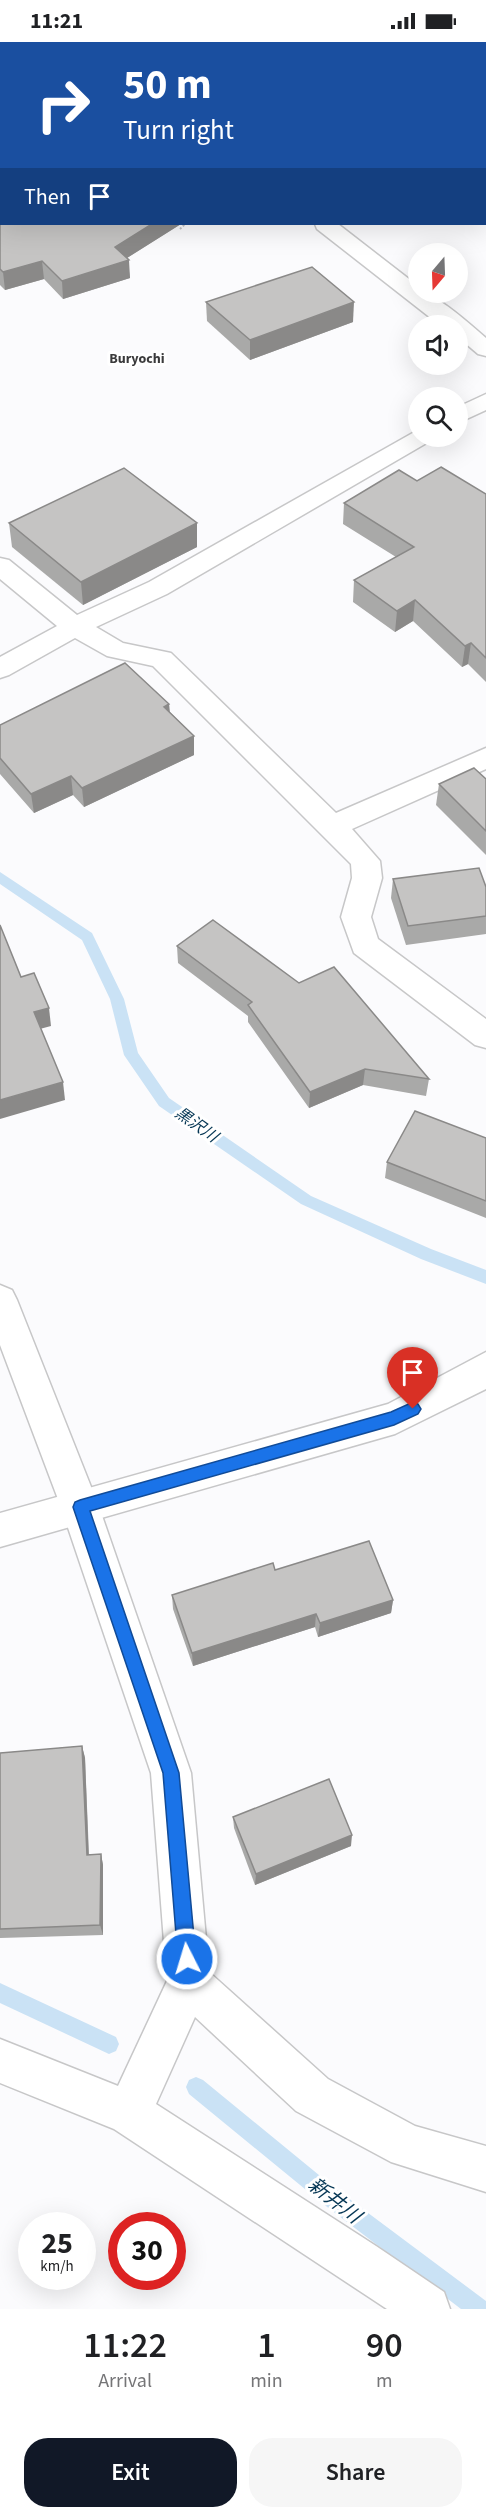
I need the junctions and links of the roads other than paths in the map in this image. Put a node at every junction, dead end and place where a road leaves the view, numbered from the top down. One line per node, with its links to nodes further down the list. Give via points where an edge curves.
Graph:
1 (326, 225): 2 (street)
2 (443, 315)
3 (468, 335): 4 (street)
4 (486, 349)
5 (486, 401): 6 (street)
6 (468, 411)
7 (408, 445): 9 (street, via 158,588)
8 (0, 566): 9 (street)
9 (75, 627): 10 (street); 12 (street, via 116,650 162,659)
10 (0, 669)
11 (486, 758): 12 (street)
12 (332, 826): 13 (street, via 365,861 368,878 356,916 366,945)
13 (486, 1036)
14 (0, 1300): 16 (street)
15 (486, 1368): 16 (street, via 469,1381 394,1418)
16 (80, 1507): 17 (street); 18 (street, via 171,1773)
17 (0, 1530)
18 (189, 1982): 20 (street); 21 (street, via 312,2095 407,2146)
19 (0, 2061): 20 (street)
20 (129, 2113): 22 (street)
21 (486, 2169)
22 (427, 2309)

